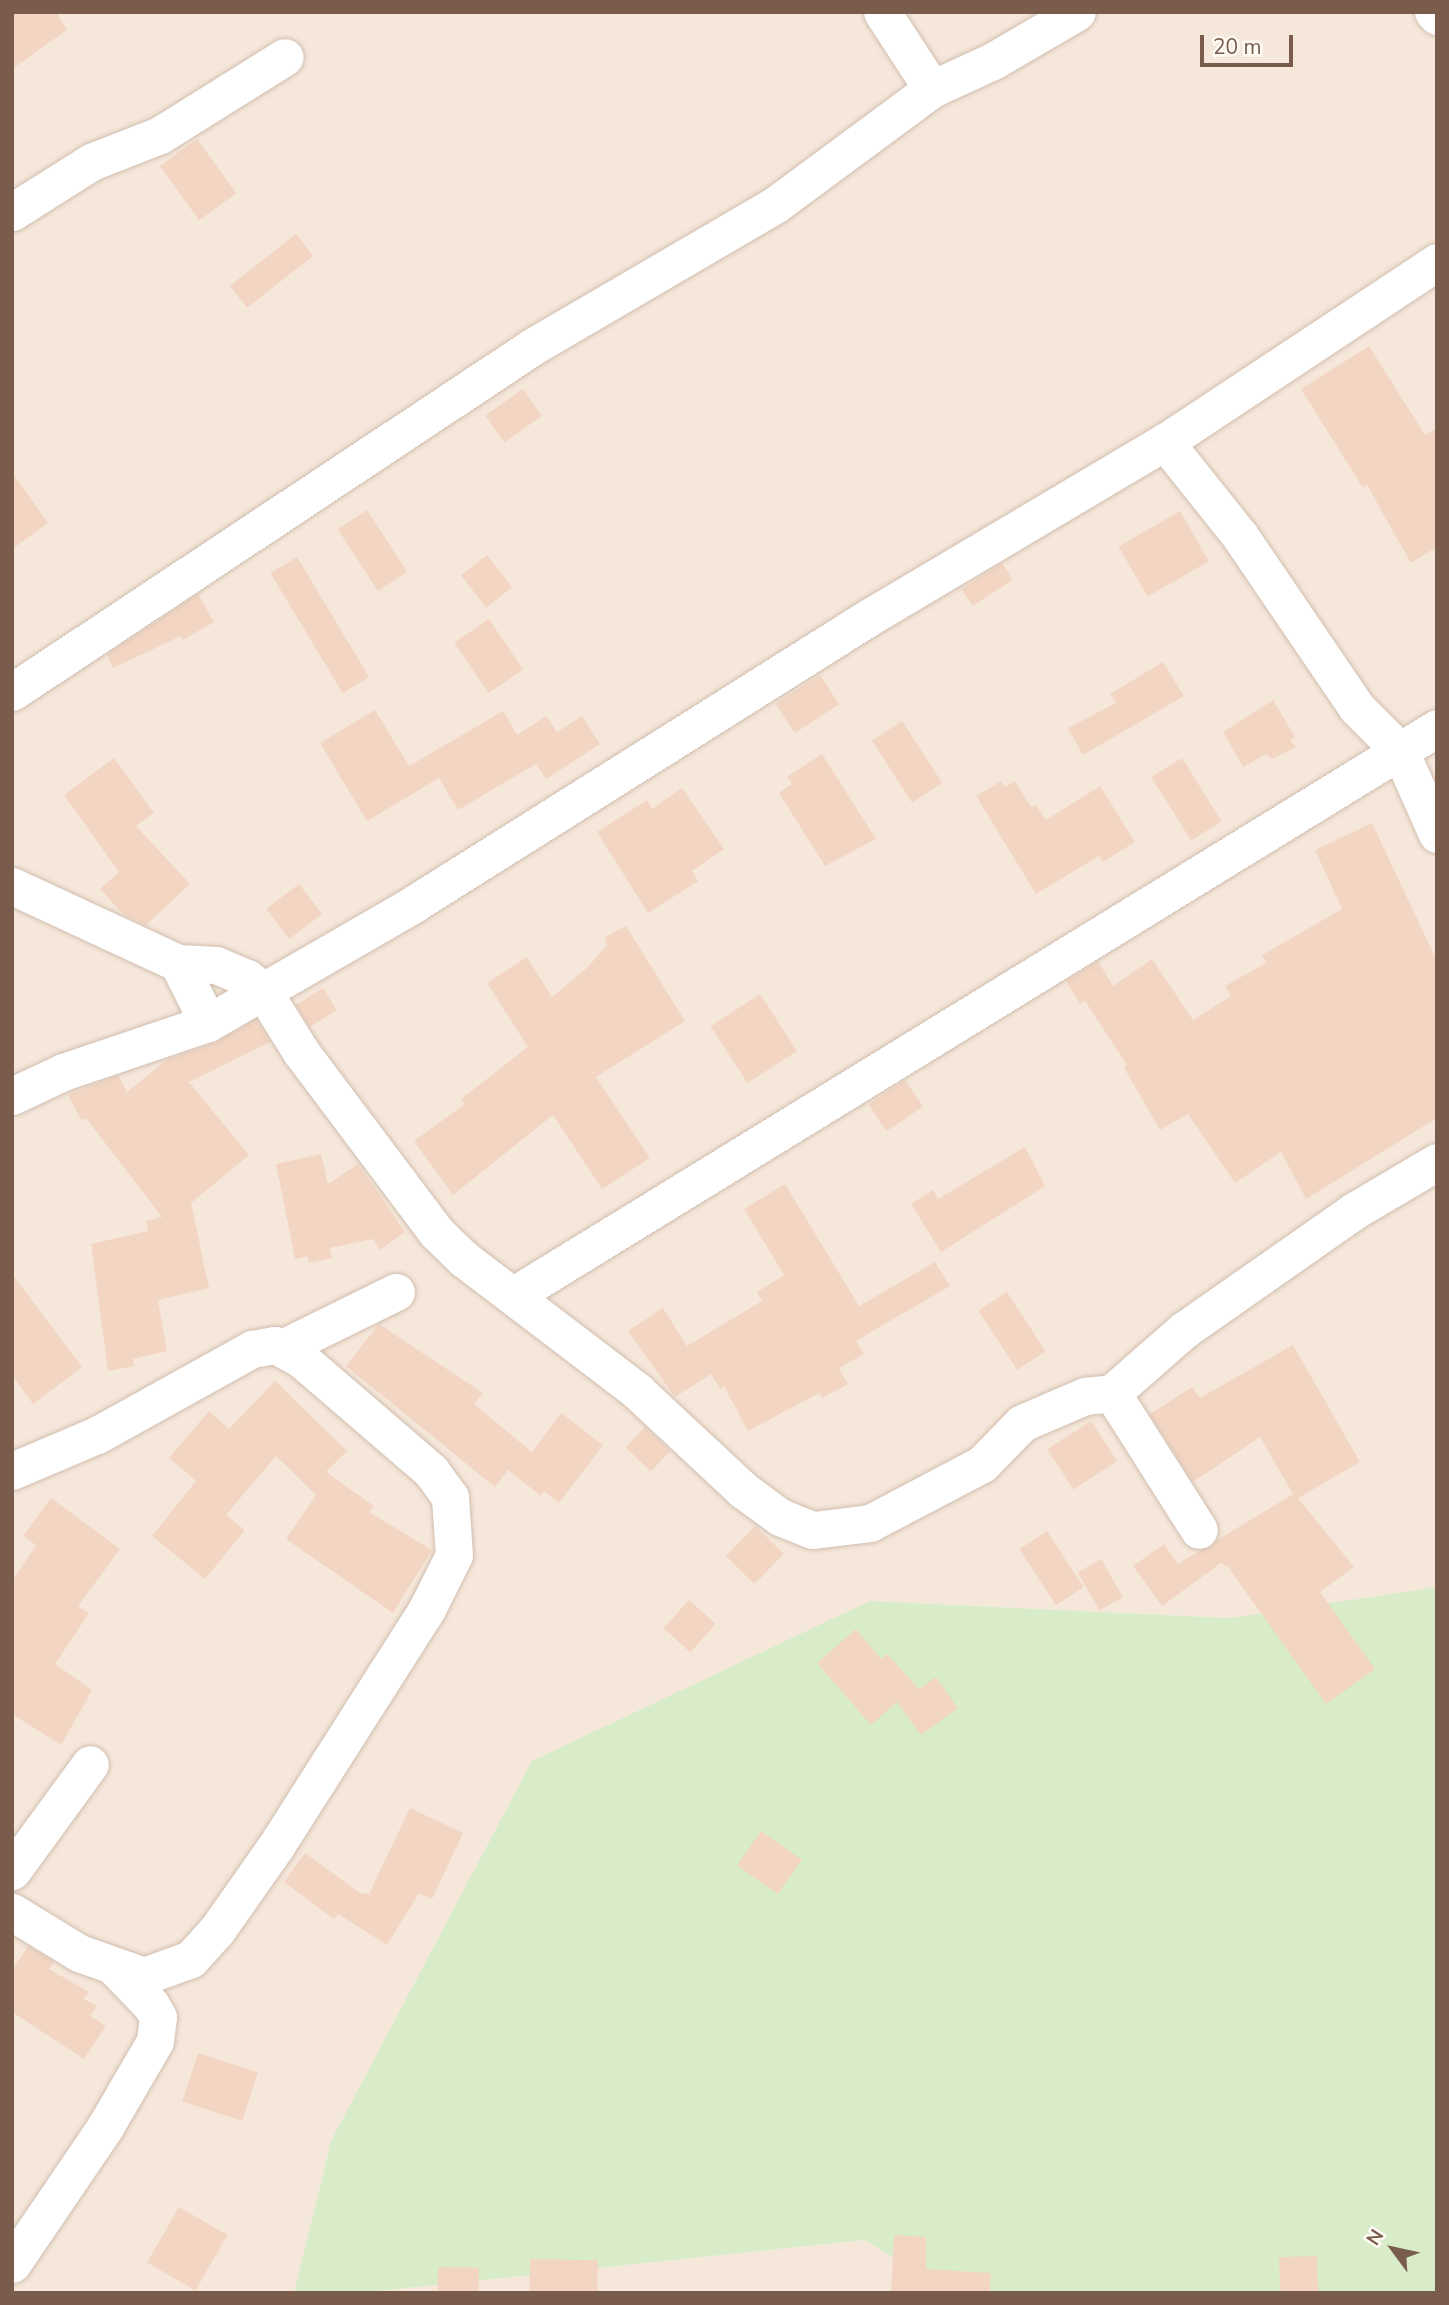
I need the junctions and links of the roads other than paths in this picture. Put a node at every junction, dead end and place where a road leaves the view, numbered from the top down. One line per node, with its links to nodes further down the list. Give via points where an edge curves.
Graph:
1 (882, 12): 4 (street)
2 (1077, 12): 4 (street, via 993,61)
3 (285, 57): 5 (street, via 160,135 91,162)
4 (933, 89): 8 (street, via 775,205 532,346)
5 (12, 212)
6 (1437, 262): 7 (street)
7 (1165, 442): 10 (street, via 1240,536 1356,707); 14 (street, via 869,618 412,905)
8 (12, 692)
9 (1437, 728): 10 (street)
10 (1400, 751): 11 (street); 19 (street)
11 (1437, 834)
12 (12, 886): 13 (street)
13 (178, 963): 14 (street, via 235,970); 15 (street)
14 (263, 991): 15 (street); 19 (street, via 301,1052 436,1231 464,1259)
15 (208, 1023): 16 (street, via 63,1072)
16 (12, 1096)
17 (1437, 1162): 21 (street, via 1354,1211 1184,1330)
18 (396, 1292): 20 (street)
19 (514, 1295): 21 (street, via 637,1391 743,1490 780,1517 813,1530 870,1523 982,1464 1021,1423 1085,1396)
20 (282, 1348): 22 (street, via 252,1349 97,1435); 27 (street, via 301,1359 431,1471 450,1497 454,1555 428,1609 217,1930 191,1959 171,1969 144,1976)
21 (1112, 1392): 23 (street)
22 (12, 1471)
23 (1199, 1530)
24 (90, 1764): 25 (street)
25 (12, 1871)
26 (12, 1912): 27 (street, via 79,1953)
27 (115, 1968): 28 (street, via 158,2017 155,2041 105,2127)
28 (12, 2264)

